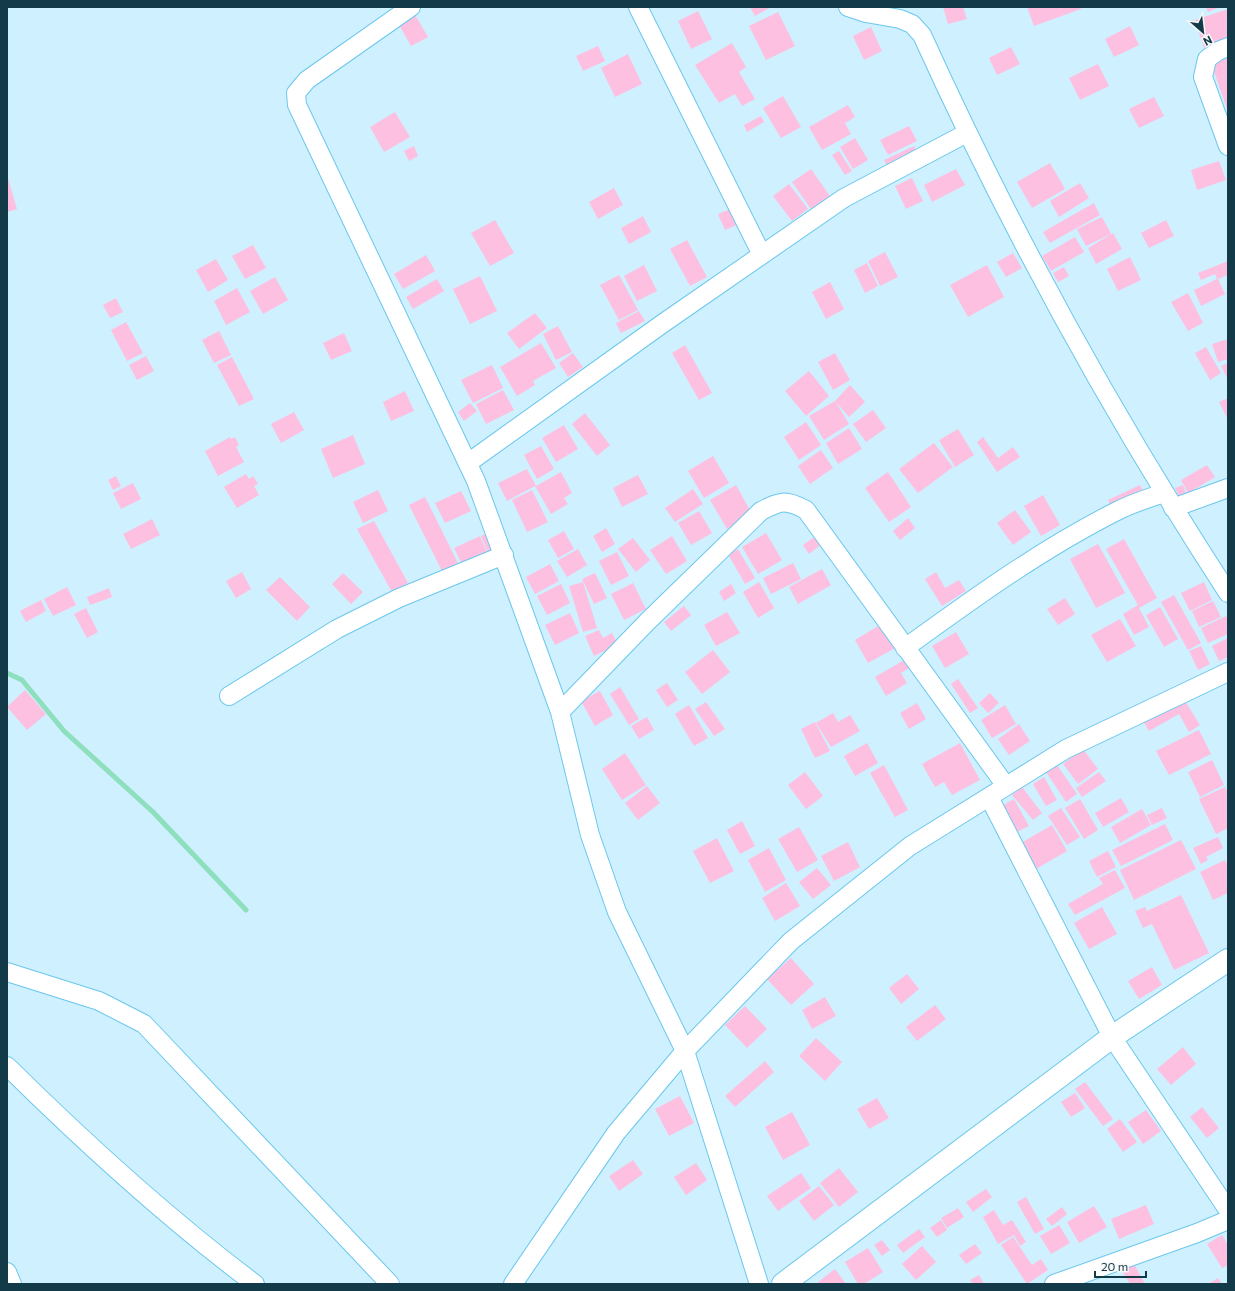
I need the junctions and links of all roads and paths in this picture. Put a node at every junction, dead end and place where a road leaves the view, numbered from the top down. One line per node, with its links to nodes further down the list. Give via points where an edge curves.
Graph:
1 (411, 7): 8 (street, via 307,80 296,93 297,105)
2 (638, 7): 7 (street)
3 (848, 7): 5 (street, via 912,24 922,36)
4 (1228, 47): 6 (street, via 1207,59 1203,76)
5 (967, 133): 7 (street, via 844,198); 10 (street, via 1062,318 1114,411)
6 (1228, 146)
7 (762, 255): 8 (street)
8 (468, 463): 11 (street)
9 (1228, 488): 10 (street)
10 (1169, 500): 12 (street); 13 (street, via 1120,510 1050,548 978,595)
11 (504, 556): 15 (street, via 399,598 336,629); 16 (street)
12 (1228, 593)
13 (905, 648): 16 (street, via 806,510 791,502 777,504 761,512 720,550); 17 (street)
14 (1228, 672): 17 (street, via 1066,748)
15 (229, 696)
16 (560, 712): 22 (street, via 590,835 618,912)
17 (1006, 786): 18 (street)
18 (989, 796): 21 (street); 22 (street, via 910,846 791,941)
19 (1228, 960): 21 (street)
20 (7, 972): 29 (street, via 99,1001 144,1024)
21 (1112, 1037): 24 (street); 32 (street)
22 (685, 1052): 30 (street, via 616,1133); 31 (street)
23 (7, 1066): 28 (street, via 88,1144 211,1251)
24 (1228, 1210)
25 (1228, 1220): 33 (street)
26 (7, 1272): 27 (street)
27 (12, 1284)
28 (255, 1284)
29 (390, 1284)
30 (513, 1284)
31 (759, 1284)
32 (783, 1284)
33 (1054, 1284)

